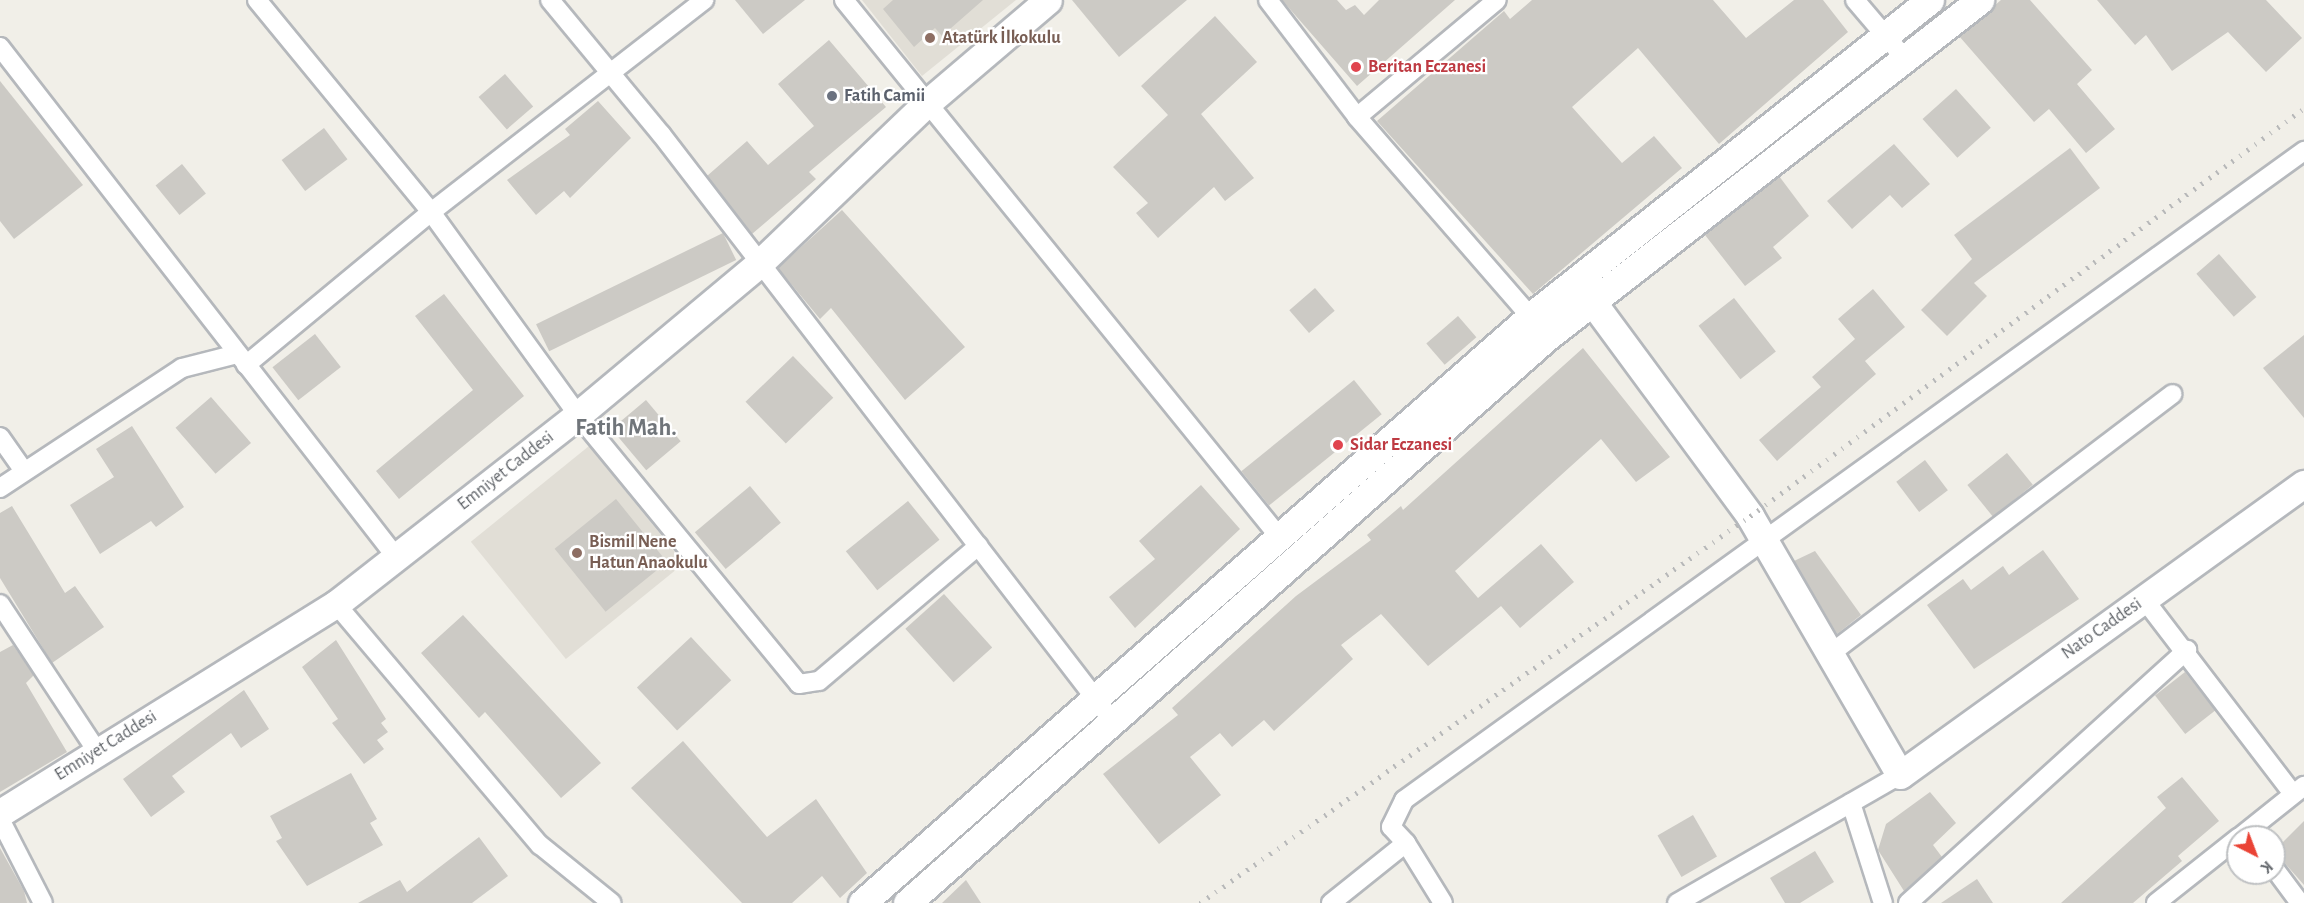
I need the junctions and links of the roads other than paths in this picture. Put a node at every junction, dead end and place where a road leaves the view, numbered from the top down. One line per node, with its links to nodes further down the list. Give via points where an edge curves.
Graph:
1 (257, 0): 18 (street)
2 (550, 0): 14 (street)
3 (704, 0): 14 (street)
4 (844, 0): 15 (street)
5 (1048, 0): 15 (street, Emniyet Caddesi)
6 (1268, 0): 16 (street)
7 (1497, 0): 16 (street)
8 (1855, 0): 11 (street)
9 (1930, 0): 11 (street)
10 (1980, 0): 13 (street)
11 (1885, 36): 13 (street); 21 (street)
12 (0, 47): 23 (street)
13 (1906, 60): 20 (street)
14 (609, 72): 18 (street); 19 (street)
15 (926, 104): 19 (street, Emniyet Caddesi); 30 (street)
16 (1357, 117): 21 (street)
17 (2304, 151): 32 (street)
18 (431, 212): 23 (street); 25 (street)
19 (761, 262): 25 (street, Emniyet Caddesi); 31 (street)
20 (1591, 300): 22 (street); 32 (street, via 1750,516)
21 (1531, 316): 22 (street); 30 (street)
22 (1547, 337): 40 (street)
23 (241, 360): 27 (street, via 182,368); 33 (street)
24 (2173, 394): 38 (street)
25 (578, 415): 31 (street, via 799,684 819,681); 33 (street, Emniyet Caddesi)
26 (0, 437): 27 (street)
27 (24, 471): 29 (street)
28 (2304, 483): 34 (street, Nato Caddesi)
29 (0, 488)
30 (1281, 538): 39 (street)
31 (978, 546): 39 (street)
32 (1764, 546): 38 (street); 48 (street, via 1404,800 1391,826)
33 (396, 557): 36 (street, Emniyet Caddesi)
34 (2144, 599): 37 (street); 42 (street, Nato Caddesi)
35 (0, 604): 41 (street)
36 (336, 604): 41 (street, Emniyet Caddesi); 52 (street, via 540,845)
37 (2187, 650): 43 (street); 59 (street)
38 (1830, 654): 42 (street)
39 (1093, 698): 40 (street); 53 (street)
40 (1112, 720): 54 (street)
41 (97, 751): 45 (street, Emniyet Caddesi)
42 (1900, 775): 44 (street)
43 (2298, 790): 47 (street)
44 (1851, 803): 57 (street); 58 (street)
45 (0, 813)
46 (0, 819): 51 (street)
47 (2257, 825)
48 (1406, 843): 55 (street); 56 (street)
49 (2226, 850): 60 (street)
50 (2286, 884): 61 (street)
51 (43, 903)
52 (612, 903)
53 (861, 903)
54 (907, 903)
55 (1331, 903)
56 (1443, 903)
57 (1677, 903)
58 (1883, 903)
59 (1908, 903)
60 (2156, 903)
61 (2300, 903)

